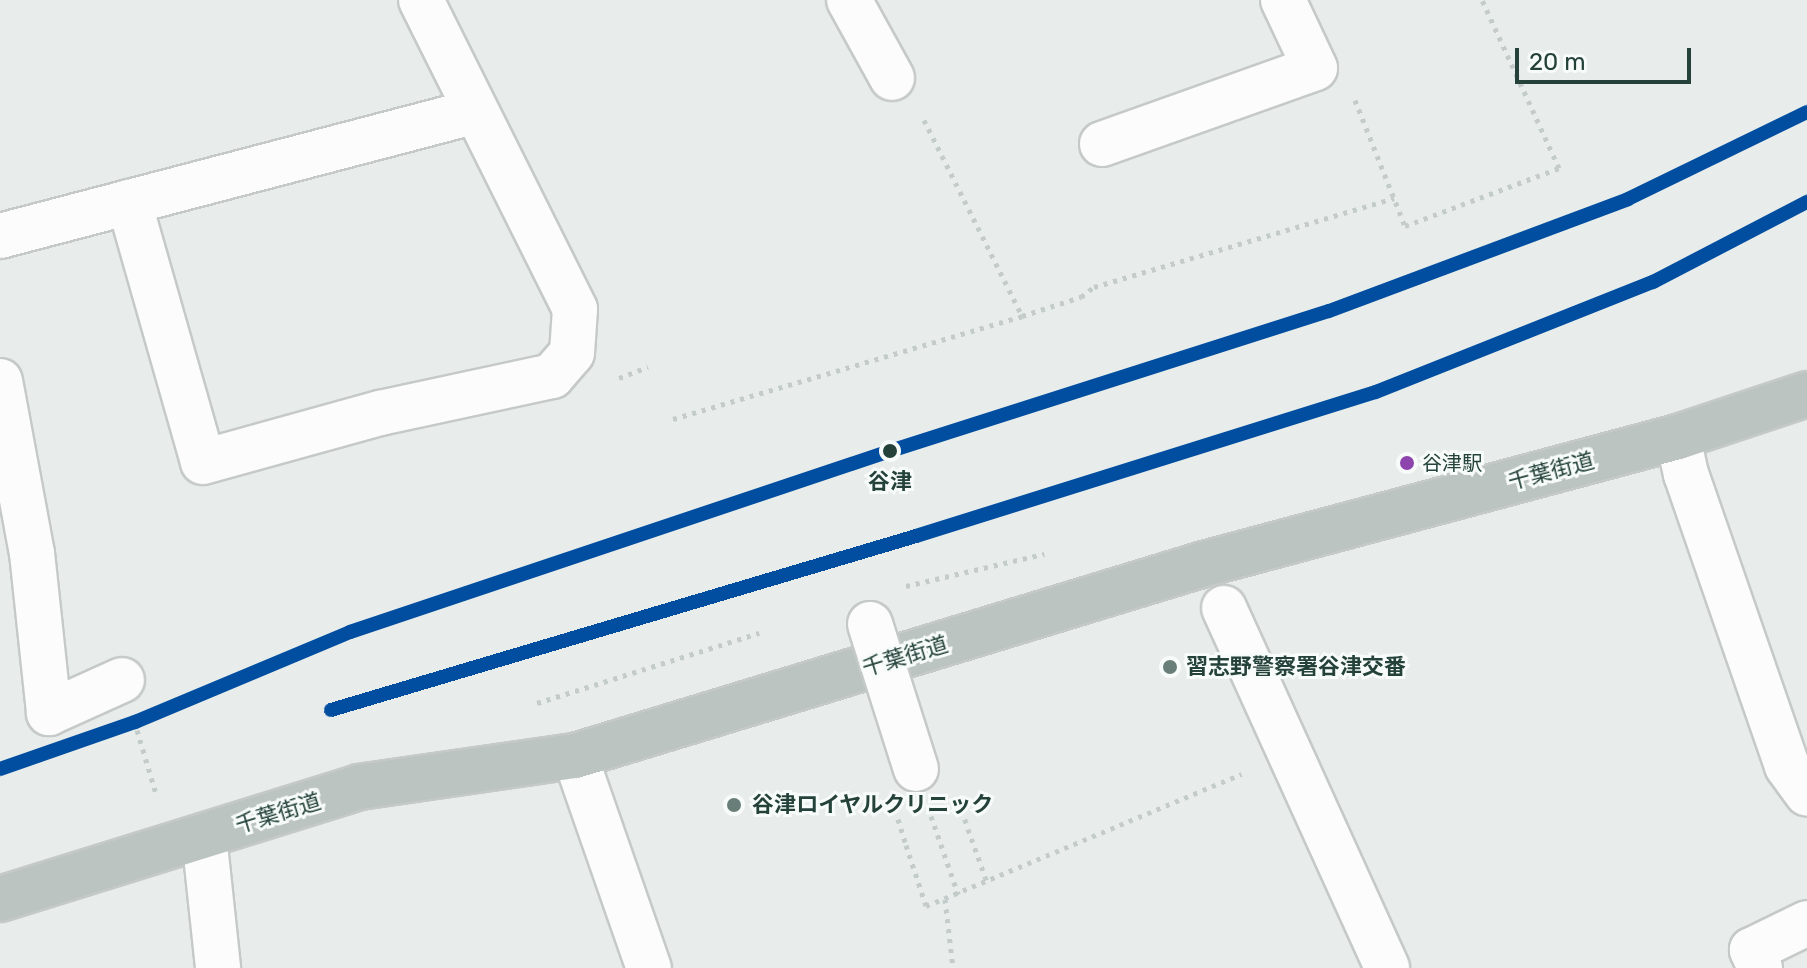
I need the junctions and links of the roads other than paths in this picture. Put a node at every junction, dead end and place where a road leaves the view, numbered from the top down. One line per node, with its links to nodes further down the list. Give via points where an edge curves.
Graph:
1 (421, 0): 5 (street)
2 (849, 0): 4 (street)
3 (1283, 0): 6 (street, via 1315,68)
4 (892, 78)
5 (475, 111): 7 (street); 7 (street, via 575,309 572,353 552,376 380,413 203,462)
6 (1102, 144)
7 (129, 202): 8 (street)
8 (0, 236)
9 (0, 381): 14 (street, via 32,553 49,713)
10 (1807, 394): 11 (highway, 千葉街道)
11 (1678, 437): 15 (highway, 千葉街道, via 1204,564); 17 (street, via 1686,474 1787,766)
12 (1224, 608): 23 (street)
13 (870, 624): 16 (street, bridge)
14 (122, 680)
15 (575, 756): 18 (highway, 千葉街道, via 359,787); 22 (street)
16 (916, 769)
17 (1807, 794)
18 (204, 836): 19 (highway, 千葉街道); 21 (street)
19 (0, 899)
20 (1807, 923): 24 (street, via 1752,950)
21 (218, 968)
22 (649, 968)
23 (1387, 968)
24 (1760, 968)

